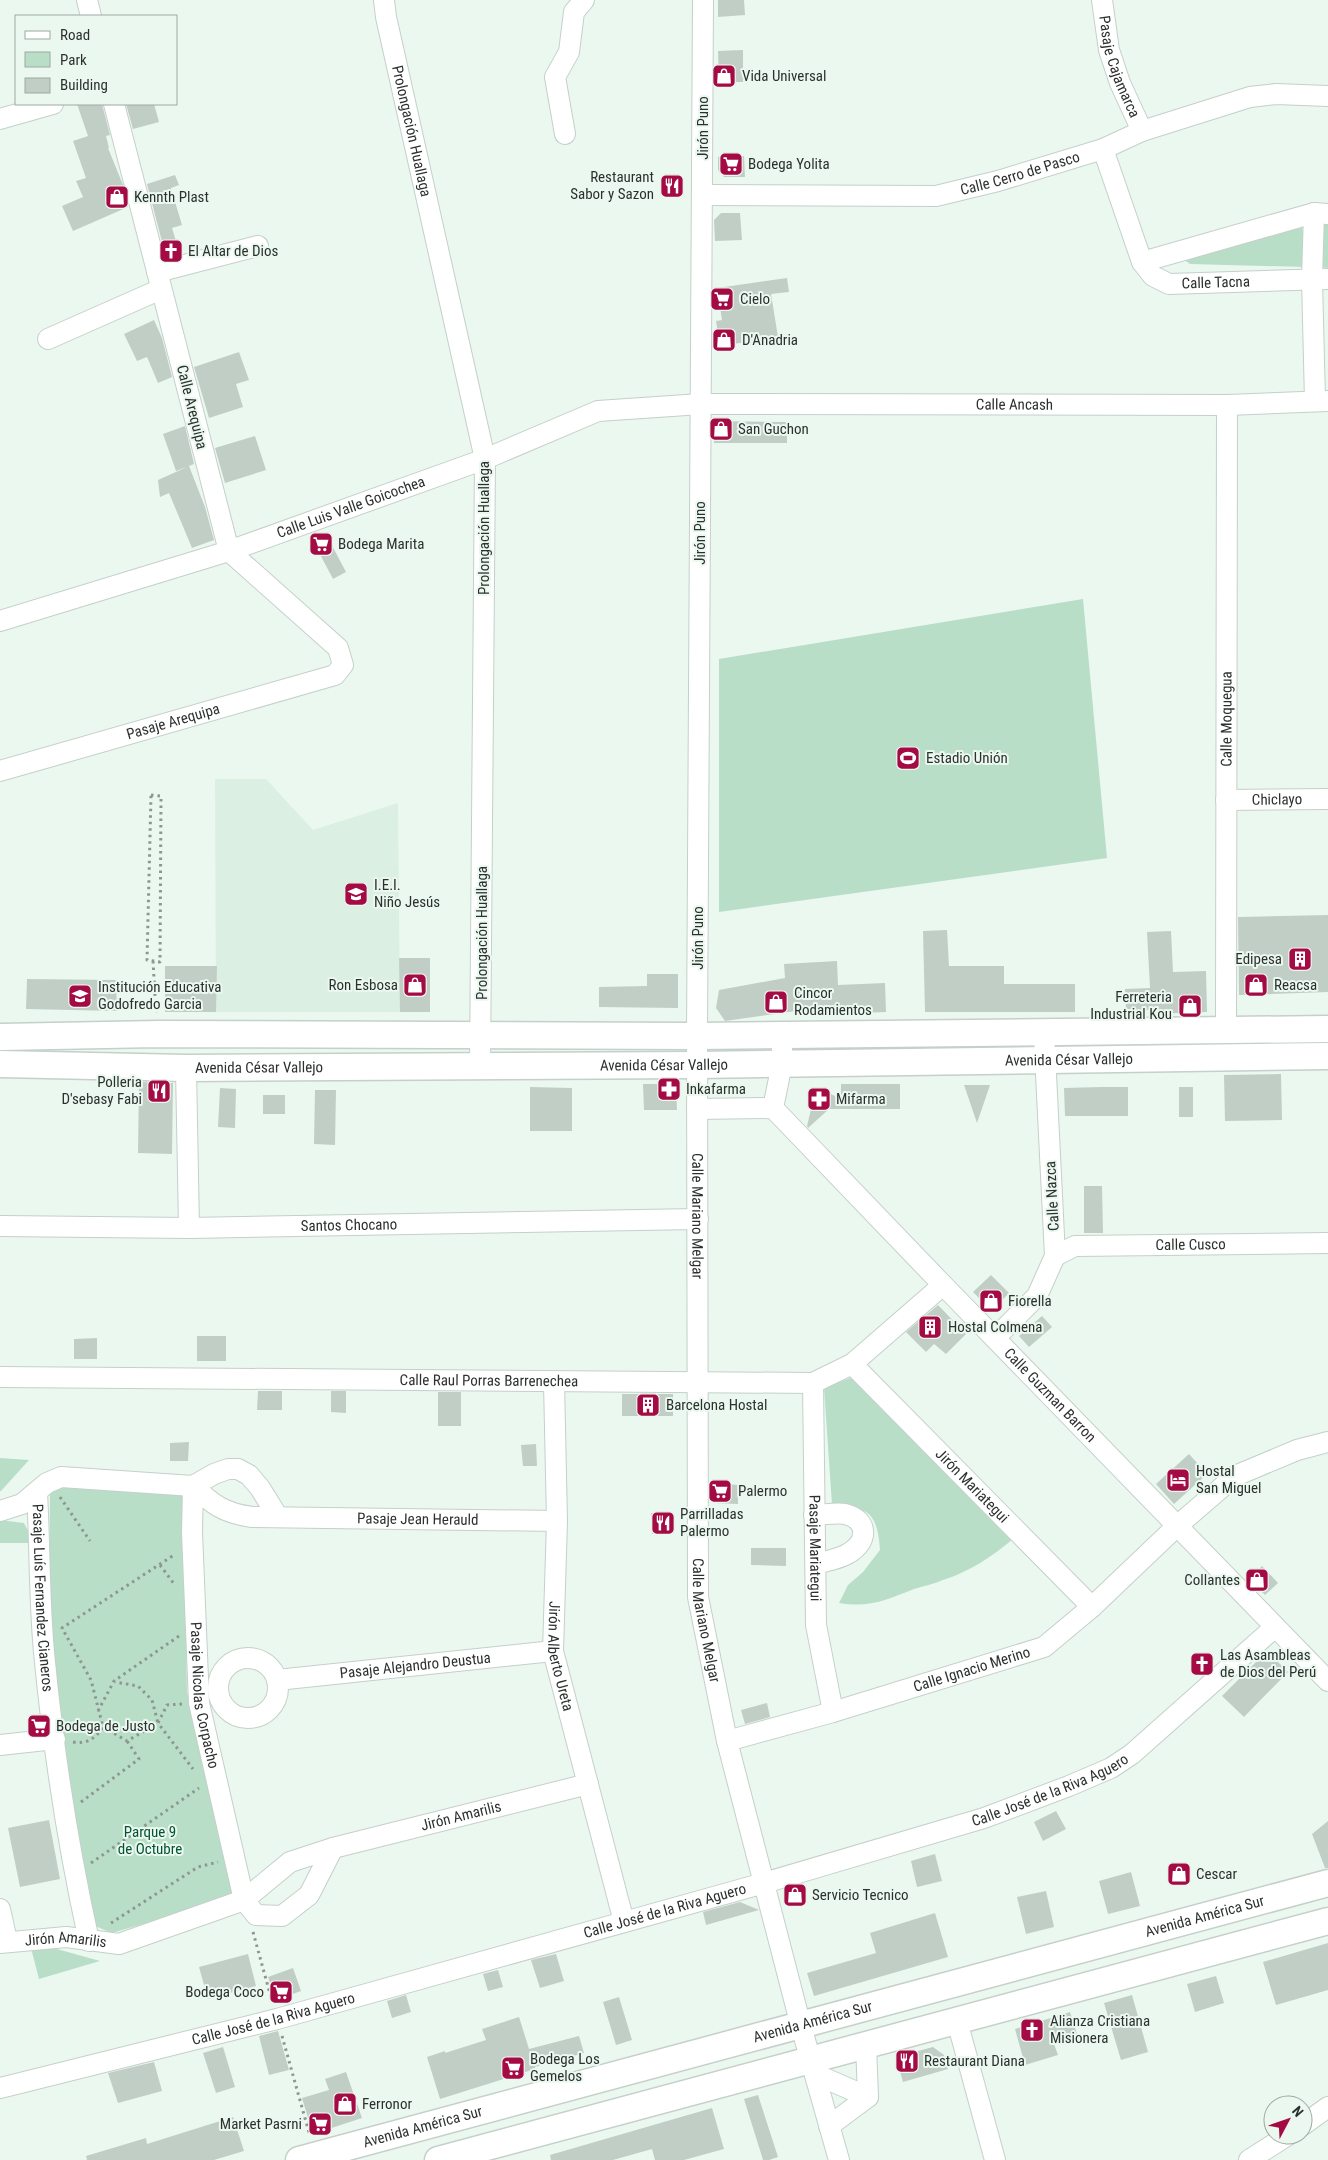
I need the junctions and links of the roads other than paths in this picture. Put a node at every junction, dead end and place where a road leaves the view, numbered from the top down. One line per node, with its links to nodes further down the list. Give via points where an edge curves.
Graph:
1 (87, 0): 6 (street)
2 (384, 0): 24 (street, Prolongación Huallaga)
3 (584, 0): 12 (street, via 574,12 569,52 555,77)
4 (703, 0): 14 (street, Jirón Puno)
5 (1102, 0): 11 (street, Pasaje Cajamarca, via 1109,50 1120,84)
6 (91, 15)
7 (1328, 96): 11 (street, Calle Cerro de Pasco, via 1276,94 1250,97)
8 (49, 105): 10 (street)
9 (114, 105): 19 (street, Calle Arequipa)
10 (0, 119)
11 (1142, 131): 13 (street, Calle Cerro de Pasco)
12 (565, 134)
13 (1103, 148): 14 (street, Calle Cerro de Pasco, via 998,181 936,196); 17 (street, Calle Tacna)
14 (702, 195): 22 (street, Jirón Puno)
15 (1321, 214): 17 (street); 18 (street)
16 (258, 246): 19 (street)
17 (1142, 262): 18 (street, Calle Tacna, via 1153,276 1169,284)
18 (1320, 279): 21 (street)
19 (159, 281): 20 (street); 25 (street, Calle Arequipa)
20 (48, 339)
21 (1321, 401): 23 (street, Calle Ancash)
22 (701, 404): 23 (street, Calle Ancash); 24 (street, Calle Luis Valle Goicochea, via 598,411); 35 (street, Jirón Puno)
23 (1227, 405): 28 (street, Calle Moquegua)
24 (485, 459): 25 (street, Calle Luis Valle Goicochea); 34 (street, Prolongación Huallaga)
25 (229, 551): 26 (street, Calle Luis Valle Goicochea); 27 (street, Pasaje Arequipa, via 338,648 343,665 335,675)
26 (0, 621)
27 (0, 771)
28 (1226, 800): 29 (street, Chiclayo); 32 (street, Calle Moquegua)
29 (1328, 800)
30 (1328, 1029): 31 (main road, Avenida César Vallejo)
31 (1282, 1030): 32 (main road, Avenida César Vallejo); 38 (main road)
32 (1226, 1031): 33 (main road, Avenida César Vallejo)
33 (1044, 1034): 36 (main road, Avenida César Vallejo); 40 (street, Calle Nazca)
34 (481, 1036): 35 (main road, Avenida César Vallejo); 37 (main road, Avenida César Vallejo, via 158,1034); 44 (street, Prolongación Huallaga)
35 (697, 1036): 36 (main road, Avenida César Vallejo); 43 (street, Jirón Puno)
36 (782, 1036): 42 (street)
37 (0, 1037)
38 (1283, 1056): 39 (main road, Avenida César Vallejo); 40 (main road, Avenida César Vallejo)
39 (1328, 1056)
40 (1044, 1059): 42 (main road, Avenida César Vallejo); 52 (street, Calle Nazca)
41 (0, 1064): 45 (main road, Avenida César Vallejo)
42 (782, 1064): 43 (main road, Avenida César Vallejo); 46 (street)
43 (697, 1065): 44 (main road, Avenida César Vallejo); 47 (street, Calle Mariano Melgar)
44 (480, 1066): 45 (main road, Avenida César Vallejo)
45 (186, 1068): 50 (street)
46 (773, 1108): 47 (street); 53 (street, Calle Guzman Barron)
47 (697, 1109): 48 (street, Calle Mariano Melgar)
48 (698, 1219): 50 (street, Santos Chocano); 58 (street, Calle Mariano Melgar)
49 (0, 1226): 50 (street, Santos Chocano)
50 (189, 1228)
51 (1328, 1243): 52 (street, Calle Cusco, via 1075,1246)
52 (1055, 1256): 54 (street, Calle Nazca, via 1037,1296)
53 (943, 1286): 54 (street, Calle Guzman Barron); 55 (street, Calle Raul Porras Barrenechea)
54 (995, 1338): 67 (street, Calle Guzman Barron)
55 (852, 1364): 59 (street, Calle Raul Porras Barrenechea); 69 (street, Jirón Mariategui)
56 (0, 1377): 57 (street, Calle Raul Porras Barrenechea)
57 (554, 1382): 58 (street, Calle Raul Porras Barrenechea); 66 (street, Jirón Alberto Ureta)
58 (698, 1382): 59 (street, Calle Raul Porras Barrenechea); 76 (street, Calle Mariano Melgar, via 698,1597)
59 (813, 1383): 64 (street, Pasaje Mariategui)
60 (1328, 1442): 67 (street, Calle Ignacio Merino, via 1297,1450 1235,1476)
61 (193, 1486): 62 (street, via 61,1477); 65 (street, Pasaje Jean Herauld, via 212,1505 228,1512 252,1517); 65 (street, via 228,1468 238,1469 249,1475 260,1488); 82 (street, Pasaje Nicolas Corpacho, via 198,1703)
62 (37, 1492): 63 (street, via 22,1504); 75 (street, Pasaje Luís Fernandez Cianeros, via 44,1651)
63 (0, 1511)
64 (814, 1515): 68 (street, Pasaje Mariategui); 68 (street, via 850,1516 863,1529 864,1537 847,1555)
65 (278, 1517): 66 (street, Pasaje Jean Herauld)
66 (557, 1521): 71 (street, Jirón Alberto Ureta)
67 (1177, 1526): 69 (street, Calle Ignacio Merino); 70 (street, Calle Guzman Barron)
68 (816, 1564): 74 (street, Pasaje Mariategui, via 816,1625)
69 (1092, 1607): 74 (street, Calle Ignacio Merino, via 1044,1647)
70 (1275, 1627): 73 (street, Calle Guzman Barron); 80 (street, Calle José de la Riva Aguero, via 1132,1754 1111,1768 984,1818)
71 (553, 1651): 72 (street, Pasaje Alejandro Deustua); 78 (street, Jirón Alberto Ureta)
72 (277, 1680)
73 (1328, 1681)
74 (833, 1712): 76 (street, Calle Ignacio Merino)
75 (55, 1740): 77 (street); 86 (street, Pasaje Luís Fernandez Cianeros, via 79,1897)
76 (727, 1741): 80 (street, Calle Mariano Melgar)
77 (0, 1745)
78 (588, 1784): 79 (street, Jirón Amarilis); 84 (street, Jirón Alberto Ureta)
79 (333, 1848): 82 (street, Jirón Amarilis, via 290,1862); 82 (street, via 309,1895 282,1916 256,1915)
80 (764, 1883): 84 (street, Calle José de la Riva Aguero); 89 (street, Calle Mariano Melgar)
81 (1328, 1883): 89 (main road, Avenida América Sur)
82 (244, 1900): 86 (street, Jirón Amarilis, via 118,1944)
83 (0, 1909): 87 (street)
84 (624, 1922): 92 (street, Calle José de la Riva Aguero, via 277,2019)
85 (1328, 1922): 88 (main road)
86 (89, 1940): 87 (street, Jirón Amarilis, via 66,1937)
87 (3, 1942)
88 (957, 2022): 90 (main road); 101 (street)
89 (801, 2026): 91 (street, Calle Mariano Melgar); 98 (main road, Avenida América Sur)
90 (866, 2044): 91 (main road); 93 (street)
91 (812, 2066): 93 (street); 96 (street, Calle Mariano Melgar); 99 (main road)
92 (0, 2088)
93 (868, 2097): 96 (street)
94 (1328, 2107): 95 (street)
95 (1313, 2118)
96 (829, 2126): 100 (street, Calle Mariano Melgar)
97 (1272, 2145): 102 (street)
98 (307, 2158)
99 (438, 2160)
100 (839, 2160)
101 (995, 2160)
102 (1249, 2160)

